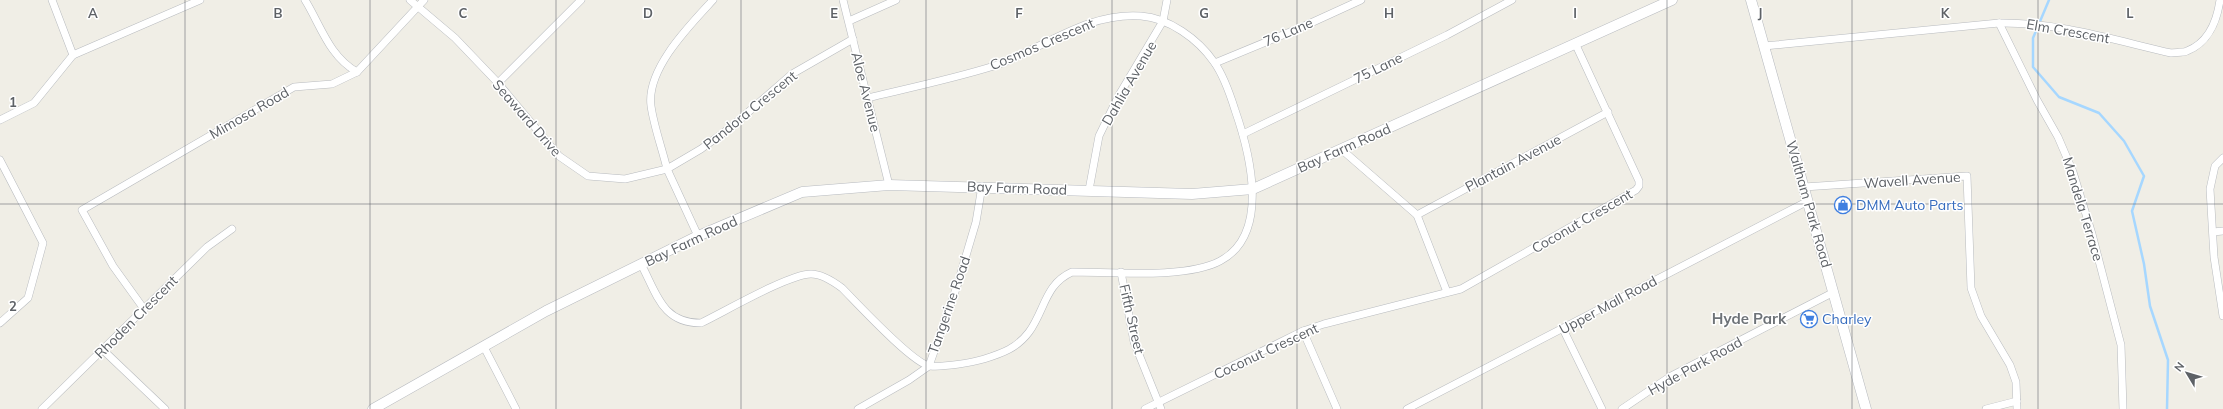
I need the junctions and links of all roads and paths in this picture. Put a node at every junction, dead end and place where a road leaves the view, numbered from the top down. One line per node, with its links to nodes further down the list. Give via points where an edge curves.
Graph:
1 (52, 0): 23 (street)
2 (200, 0): 23 (street)
3 (305, 0): 25 (street, via 334,52 345,65)
4 (410, 0): 16 (street, Seaward Drive)
5 (424, 0): 16 (street, Mimosa Road)
6 (581, 0): 26 (street)
7 (714, 0): 34 (street, via 683,34 655,74 651,105)
8 (843, 0): 17 (street, Aloe Avenue)
9 (896, 0): 17 (street)
10 (1167, 0): 18 (street, Dahlia Avenue)
11 (1361, 0): 24 (street, 76 Lane)
12 (1512, 0): 30 (street, 75 Lane, via 1447,35)
13 (1672, 0): 21 (street, Bay Farm Road)
14 (1751, 0): 22 (street, Waltham Park Road)
15 (2220, 0): 19 (street, Elm Crescent, via 2212,29 2202,42 2186,52 2171,53 2060,27 2027,22)
16 (418, 7): 25 (street, Mimosa Road); 26 (street, Seaward Drive, via 455,38)
17 (849, 21): 20 (street, Aloe Avenue)
18 (1163, 21): 24 (street, Cosmos Crescent, via 1194,41); 27 (street, Cosmos Crescent, via 1140,16 1091,21 994,66); 39 (street, Dahlia Avenue, via 1119,95 1099,136)
19 (1999, 23): 22 (street, Elm Crescent); 72 (street, Mandela Terrace, via 2058,137 2073,172 2121,345)
20 (853, 40): 27 (street, Aloe Avenue); 34 (street, Pandora Crescent, via 792,74 731,127)
21 (1575, 42): 28 (street, Coconut Crescent); 31 (street, Bay Farm Road)
22 (1764, 46): 37 (street, Waltham Park Road)
23 (73, 54): 29 (street, via 34,103)
24 (1215, 63): 30 (street, Cosmos Crescent, via 1230,95)
25 (357, 72): 50 (street, Mimosa Road, via 332,84 294,87 83,209 82,213 109,259)
26 (498, 83): 34 (street, Seaward Drive, via 559,156 588,176 625,179)
27 (867, 98): 35 (street, Aloe Avenue)
28 (1608, 112): 41 (street, Plantain Avenue); 48 (street, Coconut Crescent, via 1639,181 1636,190 1462,289)
29 (0, 120)
30 (1243, 134): 38 (street, Cosmos Crescent)
31 (1341, 149): 38 (street, Bay Farm Road); 41 (street)
32 (2223, 158): 44 (street, via 2212,172 2210,189)
33 (0, 160): 52 (street, via 44,243 28,298)
34 (667, 169): 45 (street)
35 (888, 185): 36 (street, Bay Farm Road); 45 (street, Bay Farm Road, via 802,192)
36 (982, 186): 39 (street, Bay Farm Road); 57 (street, Tangerine Road, via 976,222)
37 (1804, 187): 40 (street, Waltham Park Road); 58 (street, Wavell Avenue, via 1967,176 1971,288 1981,316 2010,365 2016,382)
38 (1253, 189): 39 (street, Bay Farm Road, via 1192,194); 47 (street, Cosmos Crescent, via 1250,220 1241,243 1221,261 1191,271)
39 (1089, 190)
40 (1808, 201): 49 (street, Waltham Park Road); 53 (street, Upper Mall Road)
41 (1418, 215): 48 (street)
42 (232, 229): 50 (street, Rhoden Crescent, via 207,247)
43 (2223, 231): 44 (street)
44 (2213, 232): 51 (street)
45 (698, 236): 46 (street, Bay Farm Road)
46 (642, 264): 55 (street, Bay Farm Road, via 546,311); 57 (street, via 666,311 675,319 689,323 701,323 789,279 811,274 831,280 913,357)
47 (1121, 272): 57 (street, Cosmos Crescent, via 1072,272 1061,277 1053,286 1029,331 1016,347 972,362); 59 (street, Fifth Street, via 1134,342)
48 (1447, 292): 54 (street, Coconut Crescent)
49 (1834, 292): 69 (street, Hyde Park Road, via 1671,376); 70 (street, Waltham Park Road)
50 (144, 309): 56 (street, Rhoden Crescent)
51 (2223, 316)
52 (0, 323)
53 (1563, 329): 67 (street, Upper Mall Road); 68 (street)
54 (1303, 331): 59 (street, Coconut Crescent); 66 (street)
55 (484, 347): 62 (street, Bay Farm Road); 63 (street)
56 (103, 350): 60 (street, Rhoden Crescent); 61 (street)
57 (929, 366): 64 (street, Tangerine Road)
58 (2017, 405): 71 (street)
59 (1159, 406): 65 (street, Coconut Crescent)
60 (42, 409)
61 (165, 409)
62 (373, 409)
63 (516, 409)
64 (858, 409)
65 (1145, 409)
66 (1337, 409)
67 (1407, 409)
68 (1602, 409)
69 (1622, 409)
70 (1866, 409)
71 (1986, 409)
72 (2123, 409)

